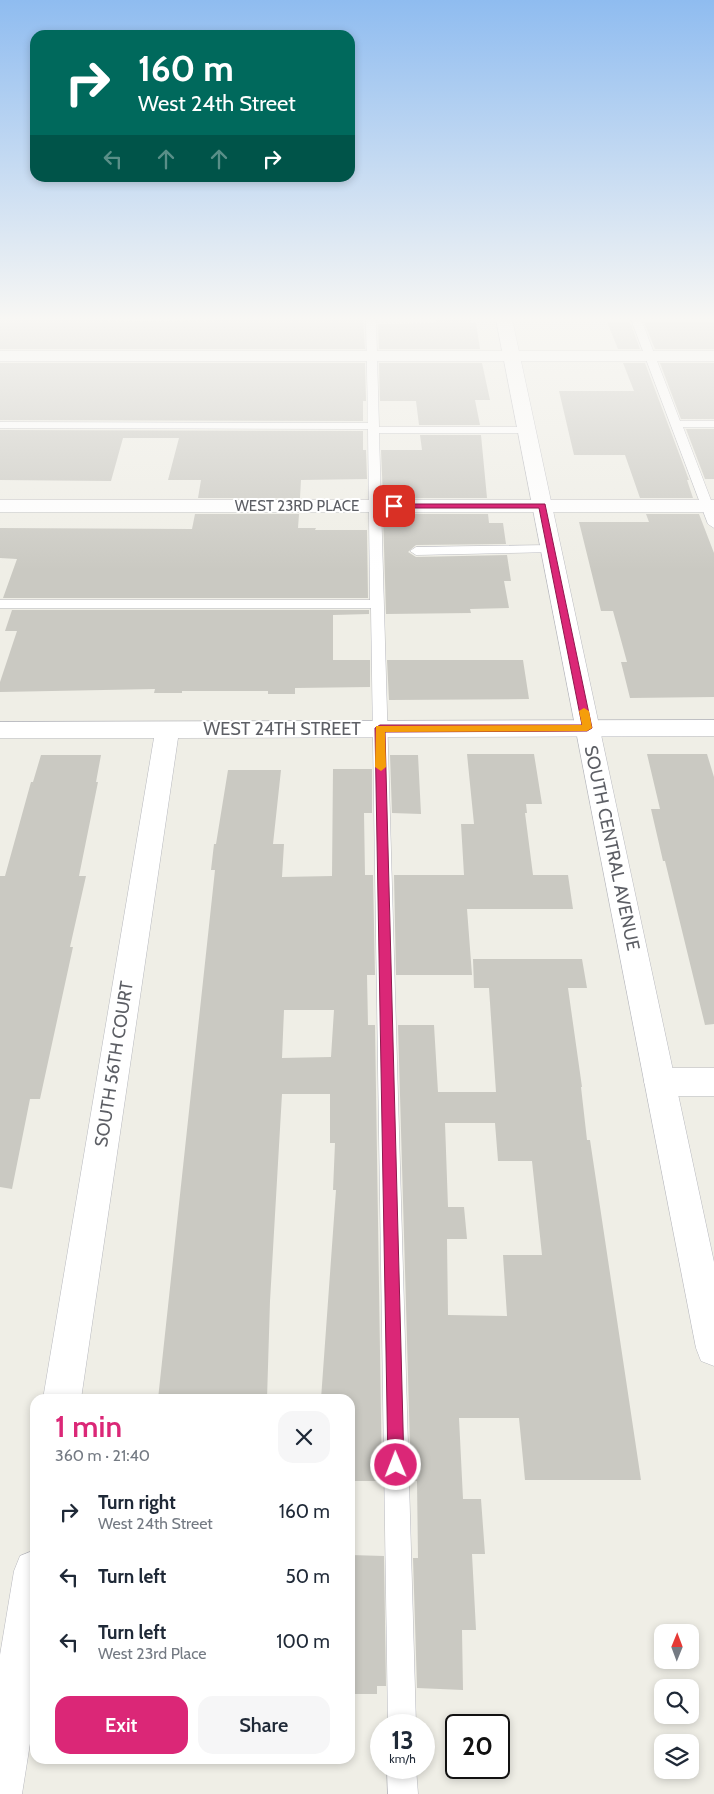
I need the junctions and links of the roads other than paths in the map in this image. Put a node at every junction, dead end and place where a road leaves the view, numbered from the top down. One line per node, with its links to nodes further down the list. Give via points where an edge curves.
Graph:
1 (372, 403): 7 (lane)
2 (521, 403): 8 (street, SOUTH CENTRAL AVENUE)
3 (668, 403): 4 (lane)
4 (676, 424): 5 (lane); 12 (lane)
5 (714, 424)
6 (0, 425): 7 (lane)
7 (373, 428): 8 (lane); 10 (lane)
8 (527, 430): 11 (street, SOUTH CENTRAL AVENUE)
9 (0, 506): 10 (street, WEST 23RD PLACE)
10 (375, 506): 11 (street, WEST 23RD PLACE); 17 (lane)
11 (542, 506): 12 (street, WEST 23RD PLACE); 14 (street, SOUTH CENTRAL AVENUE)
12 (711, 506): 13 (lane)
13 (714, 524)
14 (551, 549): 15 (lane); 19 (street, SOUTH CENTRAL AVENUE)
15 (416, 551)
16 (0, 604): 17 (lane)
17 (377, 604): 18 (lane)
18 (380, 728): 19 (street, WEST 24TH STREET); 21 (street, WEST 24TH STREET); 28 (lane)
19 (587, 728): 20 (street, WEST 24TH STREET); 23 (street, SOUTH CENTRAL AVENUE)
20 (714, 728)
21 (167, 729): 22 (street, WEST 24TH STREET); 26 (street, SOUTH 56TH COURT)
22 (0, 730)
23 (660, 1082): 24 (street); 25 (street, SOUTH CENTRAL AVENUE)
24 (714, 1082)
25 (714, 1348)
26 (63, 1394)
27 (30, 1603): 30 (street)
28 (402, 1714)
29 (402, 1779): 31 (lane)
30 (0, 1792)
31 (403, 1794)

